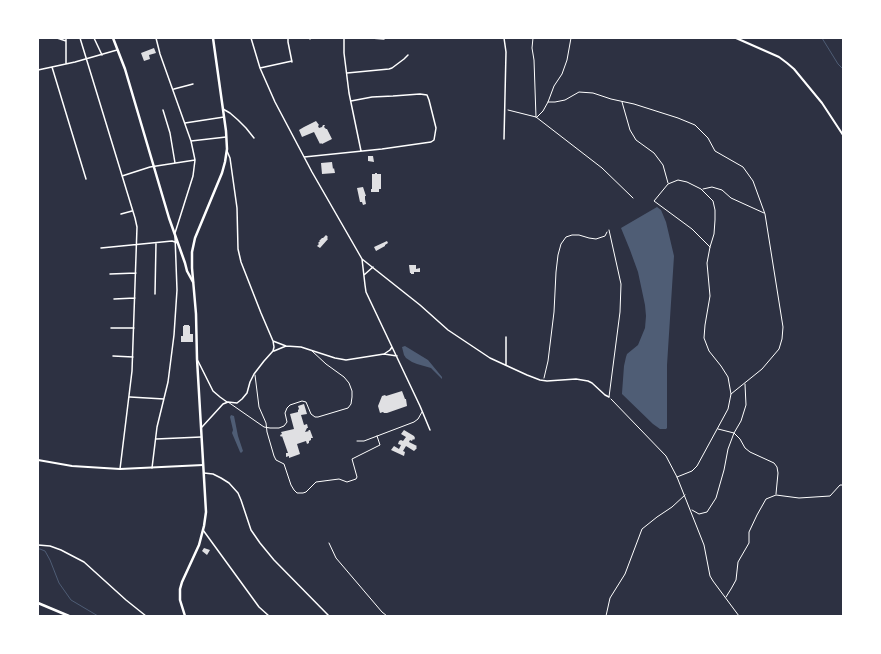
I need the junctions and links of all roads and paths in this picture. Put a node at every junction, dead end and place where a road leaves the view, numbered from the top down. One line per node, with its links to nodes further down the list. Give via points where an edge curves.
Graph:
1 (57, 38): 15 (street)
2 (80, 38): 20 (street)
3 (94, 38): 18 (street)
4 (113, 38): 17 (main road)
5 (156, 38): 27 (street)
6 (213, 38): 31 (main road)
7 (251, 38): 23 (street)
8 (288, 38): 23 (street, via 292,61)
9 (344, 38): 25 (street)
10 (371, 38): 16 (street)
11 (504, 38): 33 (street)
12 (533, 38): 35 (path)
13 (572, 38): 29 (path, via 562,74)
14 (736, 38): 37 (street, via 779,57 791,66 822,103)
15 (66, 39): 21 (street)
16 (384, 39)
17 (117, 50): 18 (street); 47 (main road)
18 (102, 55): 20 (street)
19 (408, 55): 25 (street, via 392,68)
20 (86, 59): 21 (street); 48 (street)
21 (66, 64): 22 (street)
22 (52, 67): 24 (street); 49 (street)
23 (260, 68): 44 (street)
24 (38, 70)
25 (347, 73): 28 (street)
26 (194, 84): 27 (street)
27 (173, 89): 36 (street)
28 (351, 101): 43 (street); 43 (street, via 425,94 428,96 436,128 432,141)
29 (548, 102): 30 (path, via 565,100 580,92 593,93); 35 (path)
30 (622, 102): 50 (path, via 630,130 636,140 654,153 663,165); 55 (path, via 695,125 708,138 715,151 743,167 753,181)
31 (222, 109): 34 (main road); 39 (street, via 238,120)
32 (163, 110): 46 (street)
33 (505, 110): 35 (path); 40 (street)
34 (224, 117): 36 (street); 38 (main road)
35 (536, 117): 52 (path, via 602,168)
36 (185, 123): 41 (street)
37 (843, 135)
38 (226, 138): 41 (street); 42 (main road)
39 (254, 138)
40 (504, 139)
41 (191, 141): 45 (street)
42 (227, 149): 70 (main road, via 221,177 194,242); 77 (street, via 238,208 238,249 241,262)
43 (361, 151): 44 (street)
44 (304, 157): 65 (street)
45 (195, 160): 46 (street); 57 (street, via 195,169)
46 (175, 163): 47 (street)
47 (154, 166): 48 (street); 57 (main road)
48 (122, 176): 53 (street)
49 (86, 179)
50 (668, 184): 51 (path, via 678,180); 63 (path, via 654,202 692,229)
51 (701, 189): 55 (path, via 712,187 722,190 731,198); 63 (path, via 712,201 715,210 714,234)
52 (634, 198)
53 (132, 211): 54 (street); 61 (street, via 137,228)
54 (121, 214)
55 (765, 214): 90 (path, via 783,327 782,339 779,349 762,369)
56 (609, 230): 89 (path, via 604,236 596,239 572,235 566,237 561,244); 93 (lane, via 621,284)
57 (175, 233): 58 (street); 60 (street); 62 (main road)
58 (171, 241): 59 (street); 60 (street)
59 (156, 242): 61 (street); 71 (street)
60 (175, 242): 62 (street); 94 (street, via 176,310)
61 (137, 244): 64 (street); 67 (street)
62 (179, 245): 70 (main road)
63 (710, 247): 91 (path, via 707,263 710,296 704,338 709,351 728,377)
64 (101, 248)
65 (362, 259): 66 (street); 69 (street)
66 (373, 267): 69 (street); 87 (street, via 448,330 490,358)
67 (136, 273): 68 (street); 72 (street)
68 (110, 274)
69 (363, 275): 79 (street, via 366,292)
70 (193, 282): 86 (main road)
71 (155, 294)
72 (135, 298): 73 (street); 75 (street)
73 (114, 299)
74 (111, 328): 75 (street)
75 (134, 328): 85 (street)
76 (506, 337): 87 (street)
77 (273, 341): 78 (street); 81 (street)
78 (286, 346): 80 (street); 81 (street)
79 (392, 347): 82 (street); 84 (street)
80 (311, 350): 82 (street, via 346,360); 98 (lane, via 347,380 352,393 350,406 316,418 311,414 306,402 302,401 287,407 287,421 284,426)
81 (274, 351): 88 (street)
82 (384, 354): 84 (street)
83 (113, 356): 85 (street)
84 (397, 356): 96 (street)
85 (133, 357): 92 (street)
86 (197, 359): 95 (street, via 211,389); 97 (main road)
87 (506, 365): 89 (street)
88 (254, 374): 95 (street, via 242,399 237,403); 98 (lane, via 259,407)
89 (544, 381): 93 (street, via 588,381)
90 (745, 383): 91 (path); 101 (path, via 746,405)
91 (731, 394): 99 (path, via 728,409)
92 (130, 397): 94 (street); 109 (street)
93 (609, 397): 111 (path, via 666,456)
94 (164, 399): 104 (street)
95 (228, 402): 97 (street); 98 (lane)
96 (423, 412): 100 (street); 102 (lane, via 414,422)
97 (201, 428): 103 (main road)
98 (267, 428): 102 (lane, via 275,458 284,464 293,488 301,493 316,482 339,479 347,482 356,479 352,459 380,444)
99 (717, 429): 101 (path); 111 (path, via 697,466)
100 (430, 430)
101 (734, 433): 113 (path, via 744,448 777,467); 115 (path, via 716,498 707,512 699,514)
102 (377, 436): 105 (lane)
103 (201, 437): 104 (street); 107 (main road)
104 (156, 439): 108 (street)
105 (357, 441)
106 (38, 460): 109 (street, via 72,466)
107 (203, 465): 108 (street); 110 (main road)
108 (152, 468): 109 (street)
109 (120, 469)
110 (204, 472): 116 (main road, via 206,512); 125 (street, via 221,478 238,493 251,530 260,543)
111 (677, 477): 114 (path)
112 (843, 485): 113 (path, via 830,496 799,498)
113 (776, 494): 119 (path, via 766,499 757,515 750,532 749,543 738,562 736,580)
114 (684, 495): 115 (path); 127 (path, via 642,529 625,574 610,598)
115 (690, 510): 119 (path, via 704,545 712,582)
116 (203, 530): 123 (main road, via 181,585 180,600); 124 (street, via 259,607)
117 (328, 543): 126 (path, via 336,558)
118 (38, 544): 122 (street, via 61,550 84,562)
119 (725, 598): 128 (path)
120 (38, 603): 121 (main road)
121 (69, 616)
122 (146, 616)
123 (185, 616)
124 (269, 616)
125 (329, 616)
126 (387, 616)
127 (606, 616)
128 (739, 616)

